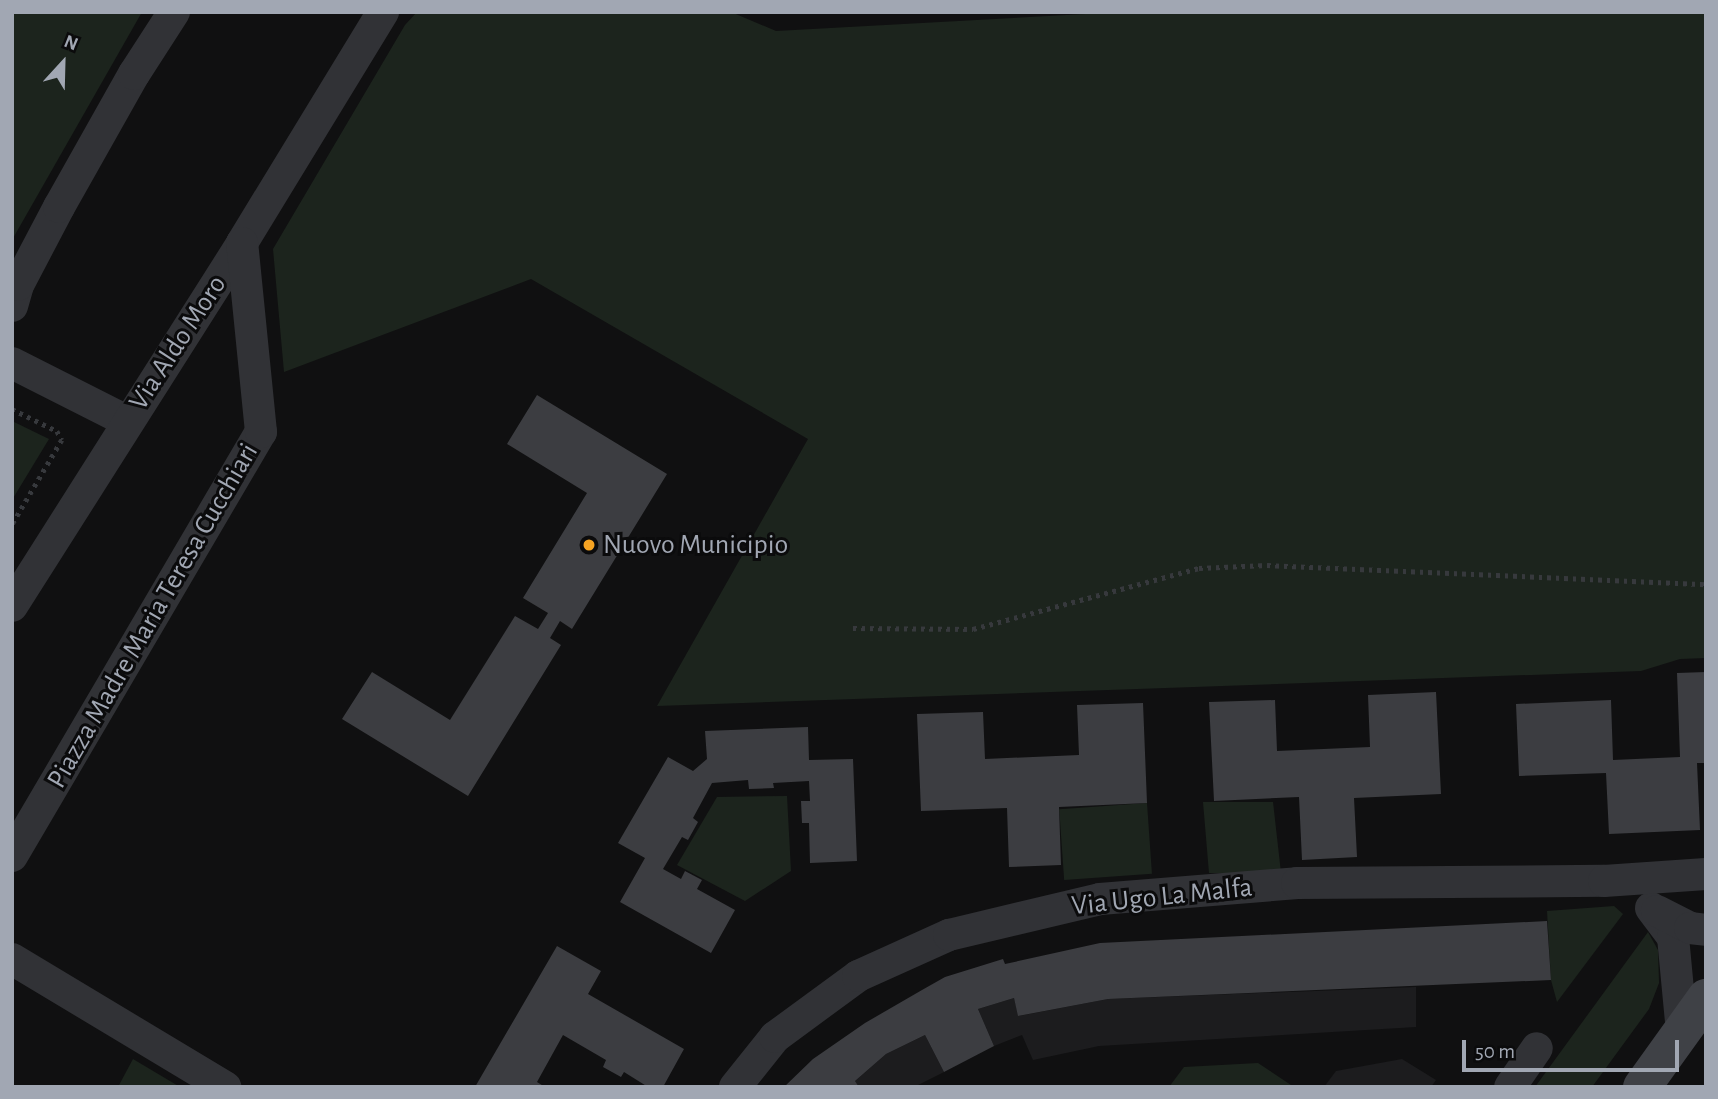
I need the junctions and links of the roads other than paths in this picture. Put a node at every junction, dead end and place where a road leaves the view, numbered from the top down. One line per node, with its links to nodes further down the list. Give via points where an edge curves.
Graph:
1 (174, 12): 6 (street, via 59,208 18,285)
2 (355, 12): 4 (street, Via Aldo Moro)
3 (383, 12): 4 (street, Via Aldo Moro)
4 (341, 77): 5 (street, Via Aldo Moro)
5 (242, 243): 8 (street, Via Aldo Moro); 10 (street, Piazza Madre Maria Teresa Cucchiari, via 261,432)
6 (12, 306)
7 (12, 363): 8 (street)
8 (127, 421): 9 (street, Via Aldo Moro)
9 (12, 606)
10 (12, 856)
11 (1698, 878): 12 (street, Via Ugo La Malfa)
12 (1604, 881): 13 (street); 20 (street, Via Ugo La Malfa, via 1297,883 1086,902 949,934 858,975 775,1037)
13 (1651, 908): 14 (street, via 1690,928); 17 (street, via 1673,937)
14 (1706, 930)
15 (12, 959): 19 (street)
16 (1706, 999): 17 (main road)
17 (1682, 1032): 22 (main road)
18 (1537, 1048): 21 (street)
19 (225, 1087)
20 (735, 1087)
21 (1510, 1087)
22 (1642, 1087)

